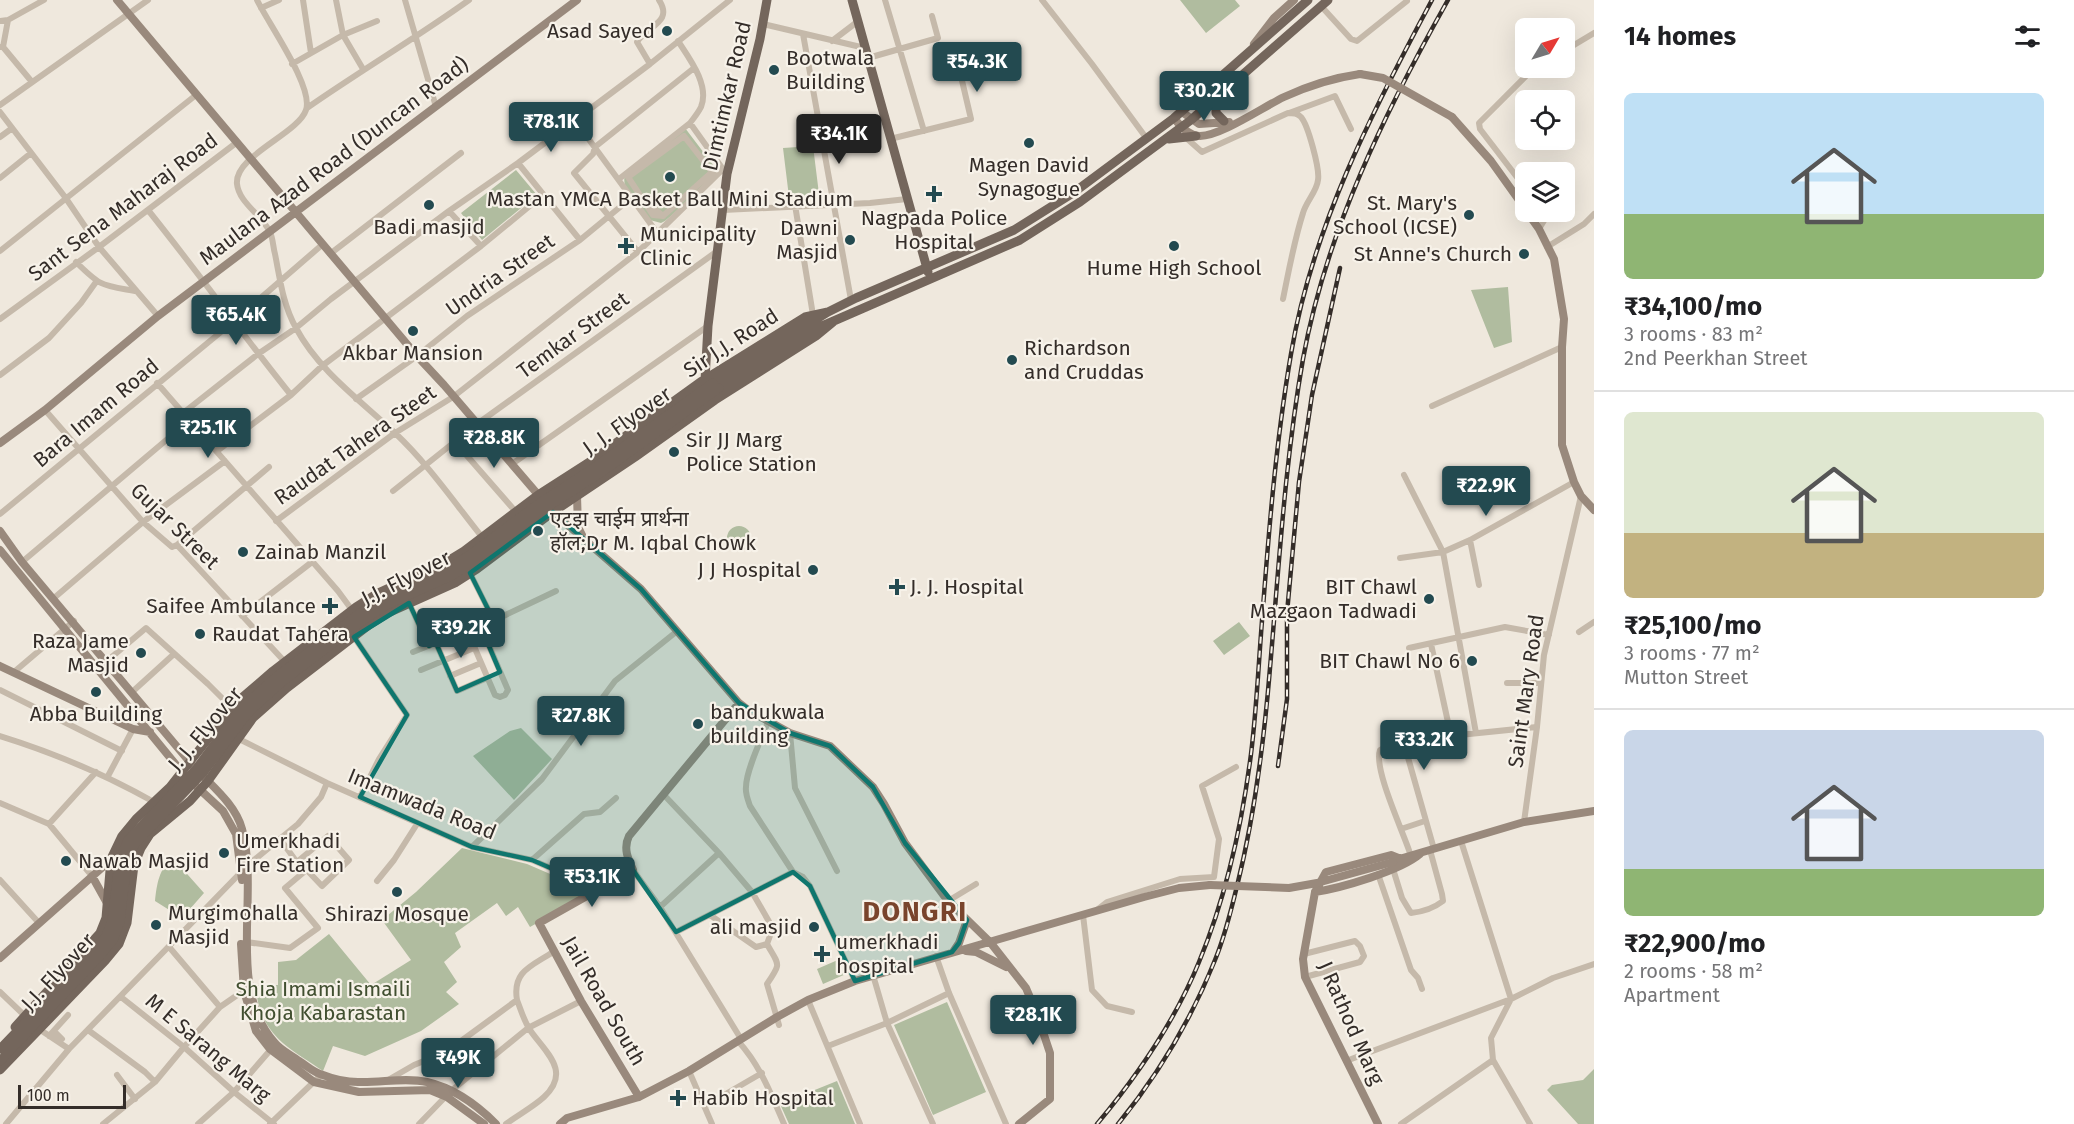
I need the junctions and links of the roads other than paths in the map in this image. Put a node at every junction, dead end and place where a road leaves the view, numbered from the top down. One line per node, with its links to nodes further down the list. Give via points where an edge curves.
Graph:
1 (44, 0): 24 (street)
2 (118, 0): 22 (main road)
3 (148, 0): 22 (street)
4 (257, 0): 21 (street)
5 (279, 0): 21 (street)
6 (303, 0): 39 (street)
7 (336, 0): 31 (street)
8 (405, 0): 32 (street)
9 (469, 0): 32 (street)
10 (578, 0): 51 (main road, Maulana Azad Road (Duncan Road))
11 (659, 0): 42 (street, via 664,15 637,42)
12 (730, 0): 33 (street)
13 (767, 0): 28 (main road, Dimtimkar Road)
14 (852, 0): 27 (main road)
15 (885, 0): 37 (street)
16 (1042, 0): 68 (street)
17 (1294, 0): 38 (main road, via 1274,18)
18 (1308, 0): 38 (main road)
19 (1407, 1): 20 (street, via 1358,41 1351,39)
20 (1324, 3): 49 (main road)
21 (261, 8): 41 (street)
22 (129, 14): 47 (street); 48 (main road)
23 (932, 16): 37 (street, via 938,38)
24 (8, 20): 25 (street); 36 (street)
25 (0, 21)
26 (378, 21): 31 (street)
27 (858, 22): 34 (street); 40 (main road)
28 (763, 24): 30 (street); 75 (main road, Dimtimkar Road)
29 (1594, 33): 35 (street)
30 (802, 34): 34 (street); 85 (street)
31 (343, 35): 39 (street); 44 (street)
32 (415, 37): 44 (street); 51 (street)
33 (678, 41): 42 (street); 43 (street)
34 (832, 41): 40 (street)
35 (1575, 44)
36 (2, 47): 47 (street)
37 (899, 49): 40 (street); 63 (street)
38 (1250, 50): 55 (main road)
39 (310, 53): 41 (street)
40 (867, 53): 67 (main road)
41 (292, 64): 52 (street, via 306,95)
42 (650, 64): 56 (street)
43 (694, 68): 60 (street, via 703,93 701,106); 70 (street)
44 (363, 69): 52 (street)
45 (960, 72): 63 (street, via 971,119)
46 (1524, 78): 76 (street, via 1479,123)
47 (32, 82): 50 (street)
48 (196, 95): 69 (main road); 81 (street)
49 (1216, 98): 57 (main road); 58 (main road, via 1216,113)
50 (0, 105)
51 (436, 107): 90 (main road, Maulana Azad Road (Duncan Road))
52 (307, 108): 73 (street, via 302,118)
53 (0, 112): 61 (street)
54 (1288, 113): 62 (street, via 1335,96); 64 (street, via 1202,152); 115 (street, via 1300,116 1304,123 1319,177 1296,235)
55 (1178, 115): 57 (main road); 64 (main road); 68 (main road)
56 (574, 120): 70 (street); 74 (street)
57 (1191, 120): 58 (main road, via 1209,125); 64 (main road)
58 (1224, 121): 59 (main road)
59 (1235, 122): 65 (main road, via 1218,132); 80 (main road, bridge, via 1329,79 1360,74 1383,78 1452,117)
60 (690, 123): 75 (street); 78 (street)
61 (11, 129): 66 (street); 71 (street)
62 (1351, 129)
63 (924, 131): 67 (street)
64 (1182, 132): 65 (main road); 109 (main road, via 1166,139 1020,240)
65 (1196, 136)
66 (0, 137)
67 (890, 139): 84 (main road)
68 (1147, 139): 108 (main road, via 1014,230)
69 (236, 143): 73 (main road); 87 (street, Sant Sena Maharaj Road)
70 (595, 147): 78 (street); 92 (street, via 574,172)
71 (32, 153): 77 (street); 81 (street)
72 (461, 153): 106 (street)
73 (250, 159): 90 (main road); 96 (street, via 236,182 239,192)
74 (518, 163): 79 (street); 89 (street)
75 (725, 172): 88 (main road, Dimtimkar Road); 97 (street, Raudat Tahera Steet)
76 (1515, 175)
77 (0, 178)
78 (619, 179): 82 (street)
79 (543, 195): 98 (street); 100 (street)
80 (1515, 195)
81 (65, 198): 101 (street); 103 (street)
82 (631, 198): 92 (street, Undria Street); 97 (street)
83 (642, 198): 83 (street, via 654,215 663,216 712,172 684,136 628,177)
84 (907, 199): 85 (street); 108 (main road)
85 (833, 203): 86 (street); 116 (street)
86 (795, 205): 88 (street); 118 (street)
87 (148, 210): 101 (street, Sant Sena Maharaj Road); 110 (street)
88 (723, 210): 105 (main road, Dimtimkar Road)
89 (449, 211): 100 (street); 113 (street)
90 (296, 212): 96 (main road, Maulana Azad Road (Duncan Road)); 99 (main road)
91 (1594, 214): 102 (street)
92 (609, 217): 98 (street, Undria Street); 104 (street)
93 (1534, 222): 95 (main road)
94 (1543, 222): 95 (street)
95 (1539, 229): 102 (main road)
96 (270, 232): 110 (main road, Maulana Azad Road (Duncan Road)); 111 (street)
97 (658, 234): 104 (street, Raudat Tahera Steet)
98 (580, 240): 128 (street, Undria Street, via 467,316)
99 (322, 244): 106 (main road); 111 (street, Bara Imam Road)
100 (481, 246): 120 (street)
101 (99, 247): 107 (street, Sant Sena Maharaj Road); 114 (street)
102 (1547, 247): 126 (main road, via 1554,260 1564,320)
103 (0, 251)
104 (638, 252): 134 (street, Raudat Tahera Steet)
105 (716, 252): 124 (main road, Dimtimkar Road); 140 (street, Temkar Street)
106 (330, 254): 113 (main road)
107 (76, 262): 112 (street); 121 (street, Sant Sena Maharaj Road)
108 (927, 268): 109 (main road); 116 (main road)
109 (930, 279): 123 (main road)
110 (204, 280): 119 (main road, Maulana Azad Road (Duncan Road)); 122 (street)
111 (280, 280): 122 (street, Bara Imam Road); 125 (street, via 285,305)
112 (96, 282): 114 (street); 130 (street, via 49,338)
113 (354, 282): 120 (main road); 125 (street)
114 (135, 291): 119 (street)
115 (1282, 299)
116 (851, 300): 117 (main road)
117 (828, 312): 118 (main road, Sir J.J. Road); 132 (main road, J. J. Flyover)
118 (813, 315): 132 (main road, Sir J.J. Road)
119 (158, 316): 137 (main road, Maulana Azad Road (Duncan Road))
120 (386, 318): 128 (main road); 129 (street)
121 (0, 319)
122 (233, 322): 127 (street); 131 (street, Bara Imam Road)
123 (833, 322): 132 (main road, J.J. Flyover); 156 (main road, Sir J.J. Road)
124 (708, 326): 132 (main road, Dimtimkar Road); 147 (street)
125 (296, 328): 127 (street); 129 (street)
126 (1562, 347): 136 (street); 151 (main road, via 1562,445)
127 (258, 354): 133 (street); 138 (street)
128 (417, 356): 134 (main road); 135 (street, Undria Street)
129 (322, 366): 133 (street); 135 (street)
130 (0, 375)
131 (157, 383): 138 (street); 144 (street, Bara Imam Road)
132 (713, 384): 155 (main road, Sir J.J. Road); 314 (main road, J. J. Flyover, bridge, via 468,556 360,613 243,707 197,768 128,840 119,861 112,920 106,936); 319 (main road, J.J. Flyover, bridge, via 599,474 473,563 364,619 248,713 203,773 135,844 127,863 120,922 113,940)
133 (291, 395): 145 (street)
134 (453, 397): 140 (main road); 141 (street, Raudat Tahera Steet)
135 (356, 399): 141 (street)
136 (1432, 405)
137 (45, 410): 142 (main road, Maulana Azad Road (Duncan Road)); 144 (street, Gujar Street)
138 (183, 413): 139 (street)
139 (190, 420): 145 (street); 152 (street)
140 (477, 424): 143 (street, Temkar Street); 147 (main road)
141 (395, 433): 148 (street); 162 (street, Raudat Tahera Steet)
142 (0, 442)
143 (455, 442): 148 (street, Temkar Street); 159 (street)
144 (79, 448): 152 (street, Gujar Street); 161 (street, Bara Imam Road)
145 (217, 451): 146 (street)
146 (225, 460): 153 (street); 163 (street)
147 (512, 464): 155 (main road)
148 (425, 465): 154 (street, Temkar Street); 165 (street)
149 (269, 467): 153 (street)
150 (1404, 475): 170 (street)
151 (1574, 482): 157 (main road); 167 (street)
152 (112, 487): 163 (street, Gujar Street); 172 (street)
153 (247, 487): 162 (street); 168 (street)
154 (393, 491)
155 (538, 495): 159 (main road, Sir J.J. Road); 160 (main road)
156 (577, 496): 160 (main road, Sir J.J. Road); 166 (main road, via 578,526)
157 (1581, 496): 158 (main road); 189 (street, Saint Mary Road)
158 (1594, 510)
159 (516, 512): 165 (main road, Sir J.J. Road)
160 (553, 512): 166 (main road); 174 (main road, Sir J.J. Road)
161 (0, 514)
162 (276, 521): 173 (street)
163 (143, 522): 168 (street, Gujar Street, via 172,547); 177 (street)
164 (0, 531): 172 (main road)
165 (482, 537): 179 (main road, Sir J.J. Road, via 446,562 378,593)
166 (585, 540): 187 (main road, via 641,589)
167 (1470, 540): 170 (street); 175 (street)
168 (177, 545): 180 (street, Gujar Street)
169 (0, 550): 185 (main road)
170 (1443, 552): 171 (street); 191 (street)
171 (1400, 558)
172 (22, 562): 177 (main road)
173 (312, 562): 179 (street); 180 (street)
174 (470, 573): 178 (main road, Sir J.J. Road); 181 (street)
175 (1479, 585)
176 (556, 591): 181 (street)
177 (54, 598): 182 (main road)
178 (409, 603): 190 (main road, Sir J.J. Road); 192 (street)
179 (352, 610): 201 (main road, Sir J.J. Road)
180 (242, 616): 201 (street, Gujar Street)
181 (493, 619): 184 (street)
182 (74, 621): 185 (street); 200 (main road)
183 (1594, 622): 188 (street)
184 (480, 625): 186 (street); 198 (street)
185 (65, 628): 205 (street); 217 (main road)
186 (467, 630): 192 (street); 194 (street)
187 (676, 632): 212 (main road); 249 (street, via 615,681 542,779)
188 (1579, 632)
189 (1549, 635): 191 (street, via 1505,627); 209 (street, Saint Mary Road)
190 (354, 637): 222 (main road, Sir J.J. Road, via 287,688); 236 (street, via 406,715)
191 (1460, 638): 193 (street); 218 (street)
192 (432, 644): 196 (street); 199 (street)
193 (1431, 644): 195 (street); 221 (street)
194 (474, 648): 199 (street); 202 (street)
195 (1408, 648)
196 (413, 652)
197 (174, 654): 200 (street, via 146,628); 211 (street); 213 (street)
198 (495, 660): 202 (street); 207 (street, via 507,693 497,697)
199 (443, 661): 204 (street); 206 (street)
200 (107, 662): 211 (main road)
201 (285, 662): 213 (main road, Sir J.J. Road)
202 (482, 664): 206 (street); 207 (street)
203 (0, 666): 205 (main road)
204 (421, 670)
205 (15, 672): 216 (main road)
206 (450, 676): 207 (street, via 457,691)
207 (487, 678)
208 (1508, 683): 209 (street)
209 (1541, 683): 215 (street, Saint Mary Road)
210 (0, 690): 226 (street)
211 (130, 693): 224 (main road)
212 (739, 703): 214 (main road); 235 (main road)
213 (232, 708): 227 (main road, Sir J.J. Road)
214 (768, 722): 219 (main road); 260 (street, via 745,788 750,806)
215 (1537, 727): 218 (street); 242 (street, Saint Mary Road)
216 (134, 729): 217 (main road); 226 (street)
217 (150, 732): 225 (main road)
218 (1476, 733): 221 (street)
219 (790, 734): 259 (street, via 795,788); 269 (main road, via 830,747 873,787 905,843)
220 (0, 736): 229 (street)
221 (1451, 736): 223 (street)
222 (237, 738): 232 (main road, Sir J.J. Road); 233 (street, Imamwada Road)
223 (1430, 738)
224 (172, 742): 225 (main road); 227 (main road)
225 (164, 749): 230 (main road)
226 (122, 751): 231 (street)
227 (190, 763): 230 (main road, Sir J.J. Road); 232 (main road)
228 (1236, 767): 272 (street, via 1202,786 1219,839 1214,877 1179,879 1107,902)
229 (96, 772): 231 (street); 243 (street)
230 (182, 772): 234 (main road); 238 (main road, Sir J.J. Road)
231 (108, 776): 238 (street)
232 (208, 781): 234 (main road, Sir J.J. Road); 257 (main road, via 226,800 242,827)
233 (327, 783): 236 (street, Imamwada Road); 247 (street, via 321,797 298,825)
234 (200, 790): 246 (main road, Sir J.J. Road); 257 (main road, via 223,811 236,834)
235 (664, 795): 251 (street); 258 (main road, via 627,841 626,852)
236 (360, 797): 244 (street, Imamwada Road)
237 (616, 798): 254 (street, via 600,812 584,814)
238 (154, 802): 253 (main road, Sir J.J. Road, via 122,836)
239 (0, 803): 243 (street)
240 (1594, 811): 242 (main road)
241 (1425, 821): 245 (street); 245 (street, via 1405,747 1387,746 1377,757); 250 (street)
242 (1524, 822): 248 (main road)
243 (49, 824): 262 (street)
244 (417, 824): 249 (street, Imamwada Road); 263 (street)
245 (1401, 830): 252 (street)
246 (150, 834): 253 (main road); 308 (main road, via 134,865 127,924 119,944)
247 (280, 839): 255 (street); 257 (street)
248 (1461, 841): 250 (main road); 297 (street)
249 (472, 847): 254 (street, Imamwada Road)
250 (1429, 850): 252 (main road); 256 (main road, via 1410,863); 256 (street, via 1442,894 1439,904 1411,913 1402,898)
251 (719, 853): 267 (street); 271 (street)
252 (1411, 856): 256 (main road)
253 (111, 859): 262 (main road); 270 (main road)
254 (532, 860): 266 (street, Imamwada Road)
255 (298, 862): 255 (street, via 328,836 349,860 322,886); 278 (street, via 304,872 285,888 318,928 290,948)
256 (1396, 863): 261 (main road); 268 (main road, J Rathod Marg, via 1391,855 1326,872); 272 (main road, bridge, via 1288,888 1179,888)
257 (245, 868): 278 (main road); 281 (street); 292 (main road, via 241,945)
258 (633, 870): 266 (main road); 271 (street)
259 (837, 871)
260 (793, 872): 267 (street); 291 (street, via 810,886)
261 (1378, 874): 268 (main road); 293 (street, via 1411,970)
262 (92, 876): 270 (main road); 276 (main road)
263 (377, 881)
264 (1, 883): 276 (street)
265 (976, 884): 269 (street)
266 (599, 889): 283 (main road, Jail Road South, via 539,923)
267 (752, 892): 273 (street); 280 (street, via 771,925)
268 (1315, 892): 284 (main road, J Rathod Marg)
269 (948, 901): 275 (main road)
270 (107, 903): 303 (main road, via 100,933)
271 (660, 906): 277 (street)
272 (1096, 912): 274 (main road)
273 (710, 915): 277 (street); 280 (street, via 756,947)
274 (1083, 915): 279 (main road); 302 (street, via 1092,990 1107,1006)
275 (967, 920): 279 (main road); 282 (main road)
276 (39, 923): 286 (main road)
277 (676, 932): 312 (street)
278 (246, 942): 292 (main road)
279 (990, 942): 282 (main road); 288 (main road)
280 (766, 944): 305 (street, via 778,965 767,984)
281 (170, 948): 296 (street); 301 (street)
282 (956, 951): 285 (main road); 288 (main road, via 976,952)
283 (553, 952): 298 (street, via 521,973 515,989); 300 (main road, Jail Road South)
284 (1304, 954): 290 (main road, J Rathod Marg); 290 (street, via 1355,941 1364,956 1360,962)
285 (936, 956): 289 (main road); 295 (street)
286 (0, 958)
287 (1594, 964): 297 (street, via 1553,978)
288 (1012, 970): 347 (main road, via 1026,988 1050,1053 1050,1099)
289 (873, 975): 291 (main road); 306 (street)
290 (1305, 977): 320 (main road, J Rathod Marg)
291 (855, 981): 299 (main road)
292 (247, 988): 301 (street); 316 (main road)
293 (1422, 989)
294 (0, 992): 303 (street)
295 (949, 993): 306 (street); 346 (street)
296 (121, 997): 309 (street); 315 (street, M E Sarang Marg)
297 (1511, 999): 318 (street, via 1491,1038); 320 (street)
298 (517, 1000): 307 (street); 326 (street, via 446,1052)
299 (808, 1000): 305 (main road); 313 (street)
300 (581, 1001): 307 (street); 330 (main road, Jail Road South)
301 (220, 1007): 315 (street)
302 (1132, 1012)
303 (25, 1016): 314 (main road)
304 (68, 1016): 310 (street)
305 (778, 1021): 312 (main road)
306 (886, 1023): 313 (street); 345 (street)
307 (528, 1028): 329 (street); 341 (street, via 554,1060 556,1077 545,1096)
308 (39, 1029): 310 (street); 321 (main road)
309 (88, 1030): 317 (street); 327 (street)
310 (51, 1034): 311 (street); 317 (street)
311 (62, 1040)
312 (740, 1040): 322 (main road); 323 (street)
313 (828, 1046): 344 (street)
314 (0, 1047)
315 (184, 1047): 327 (street); 328 (street, M E Sarang Marg)
316 (273, 1047): 325 (main road); 328 (street)
317 (69, 1049): 335 (street)
318 (1493, 1060): 349 (street); 350 (street)
319 (0, 1061)
320 (1346, 1061): 348 (main road, J Rathod Marg)
321 (0, 1070)
322 (689, 1071): 330 (main road); 332 (street)
323 (762, 1073): 332 (street); 343 (street)
324 (117, 1075): 331 (street)
325 (317, 1078): 326 (main road); 329 (main road, via 359,1092 424,1089); 334 (street)
326 (387, 1080): 329 (main road, via 421,1080)
327 (155, 1082): 331 (street)
328 (234, 1092): 334 (street, M E Sarang Marg); 337 (street)
329 (449, 1094): 338 (street); 339 (main road); 340 (main road, via 476,1106)
330 (639, 1096): 333 (main road)
331 (135, 1099): 336 (street)
332 (705, 1106): 342 (street)
333 (566, 1122)
334 (272, 1123)
335 (6, 1124)
336 (102, 1124)
337 (198, 1124)
338 (419, 1124)
339 (484, 1124)
340 (496, 1124)
341 (506, 1124)
342 (712, 1124)
343 (784, 1124)
344 (860, 1124)
345 (933, 1124)
346 (1006, 1124)
347 (1020, 1124)
348 (1378, 1124)
349 (1401, 1124)
350 (1530, 1124)

